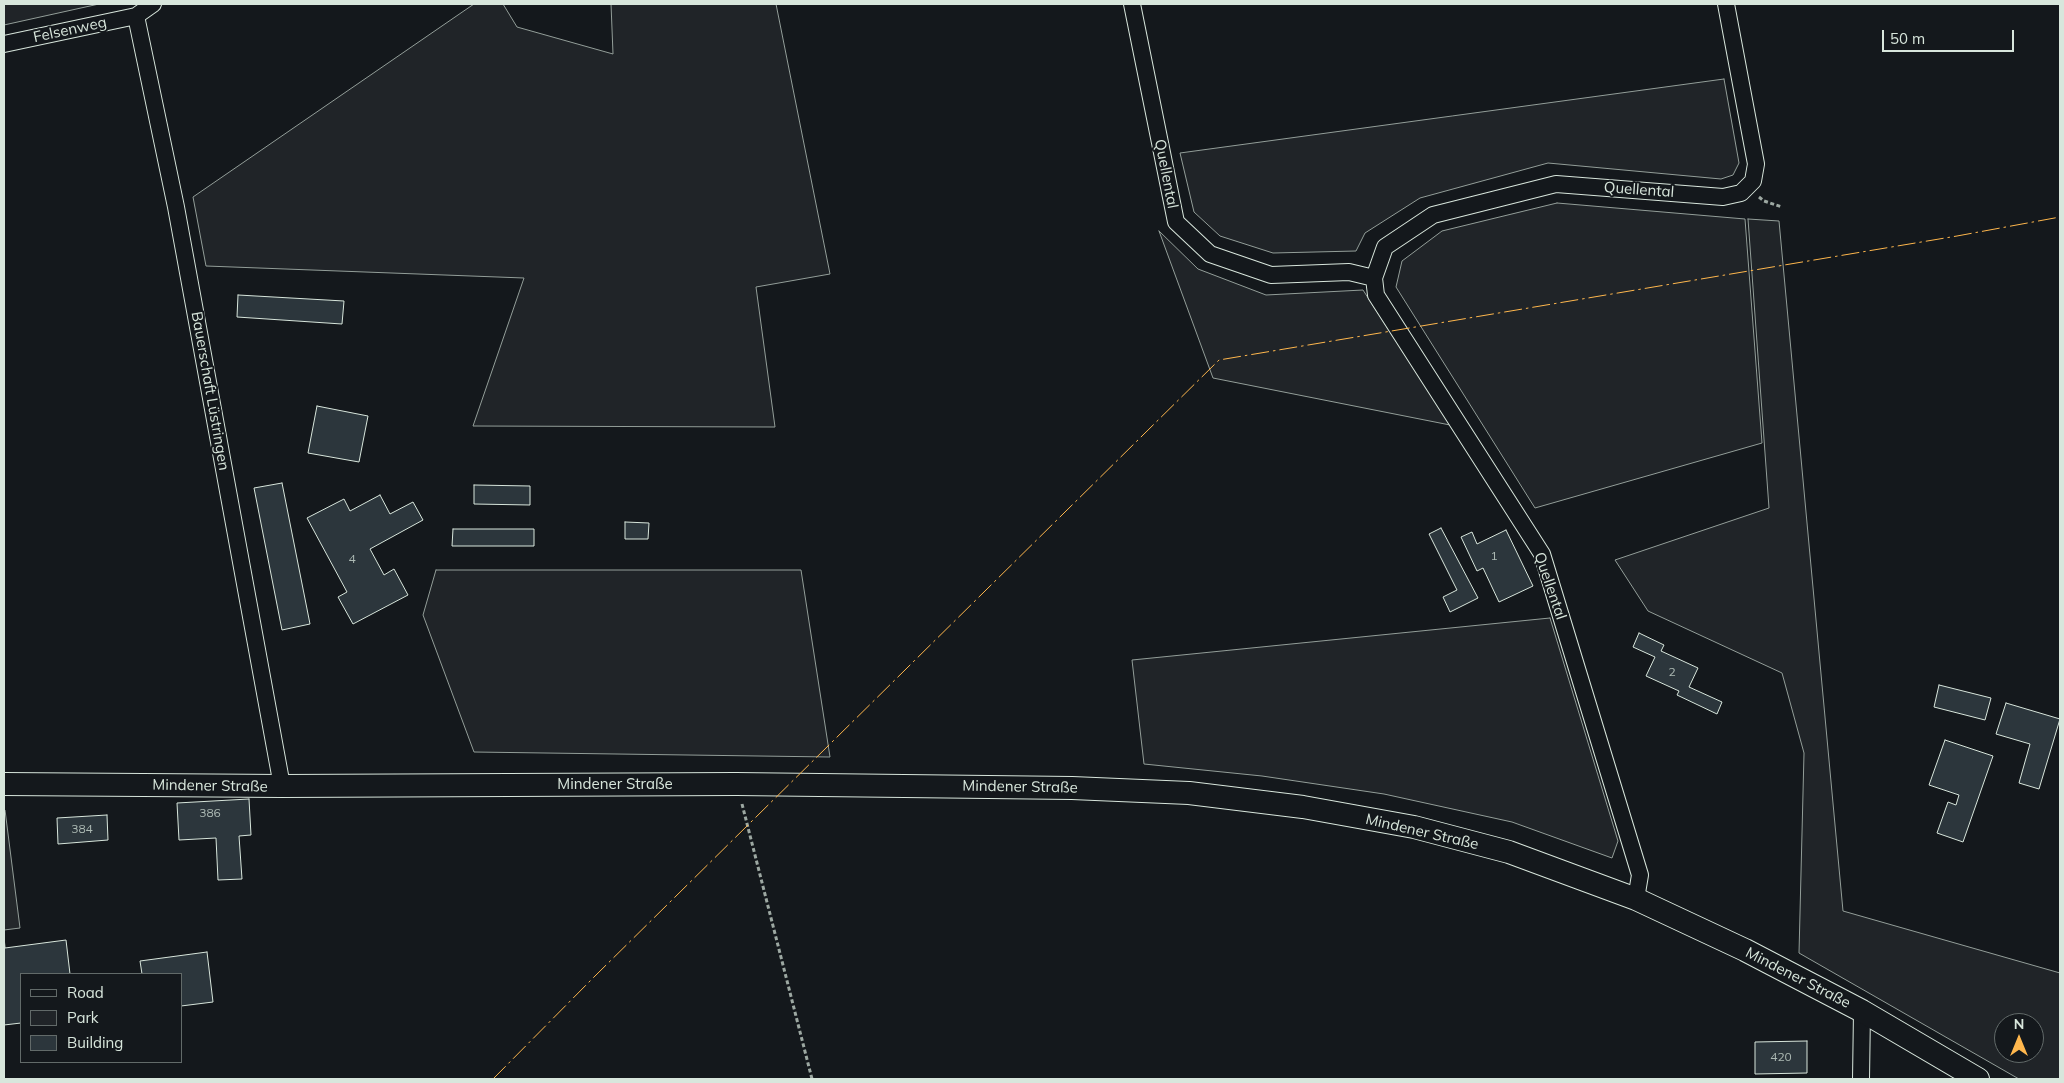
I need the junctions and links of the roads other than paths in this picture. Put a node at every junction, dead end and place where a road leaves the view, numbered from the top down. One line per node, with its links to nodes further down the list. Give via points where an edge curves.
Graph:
1 (153, 4): 4 (street)
2 (1132, 4): 6 (street, Quellental, via 1176,222 1210,254 1271,275 1349,272)
3 (1726, 4): 6 (street, Quellental, via 1756,164 1753,181 1741,193 1723,197 1556,184 1433,215 1385,247)
4 (136, 16): 5 (street, Felsenweg); 8 (street, Bauerschaft Lüstringen, via 178,216)
5 (4, 44)
6 (1374, 278): 9 (street, Quellental, via 1376,295 1542,554 1640,875)
7 (4, 784): 8 (main road, Mindener Straße)
8 (282, 786): 9 (main road, Mindener Straße, via 736,784 1072,788 1189,793 1303,807 1414,827 1508,852)
9 (1636, 899): 10 (main road, Mindener Straße, via 1745,950)
10 (1862, 1011): 11 (street); 12 (main road, Mindener Straße)
11 (1861, 1079)
12 (1978, 1079)

